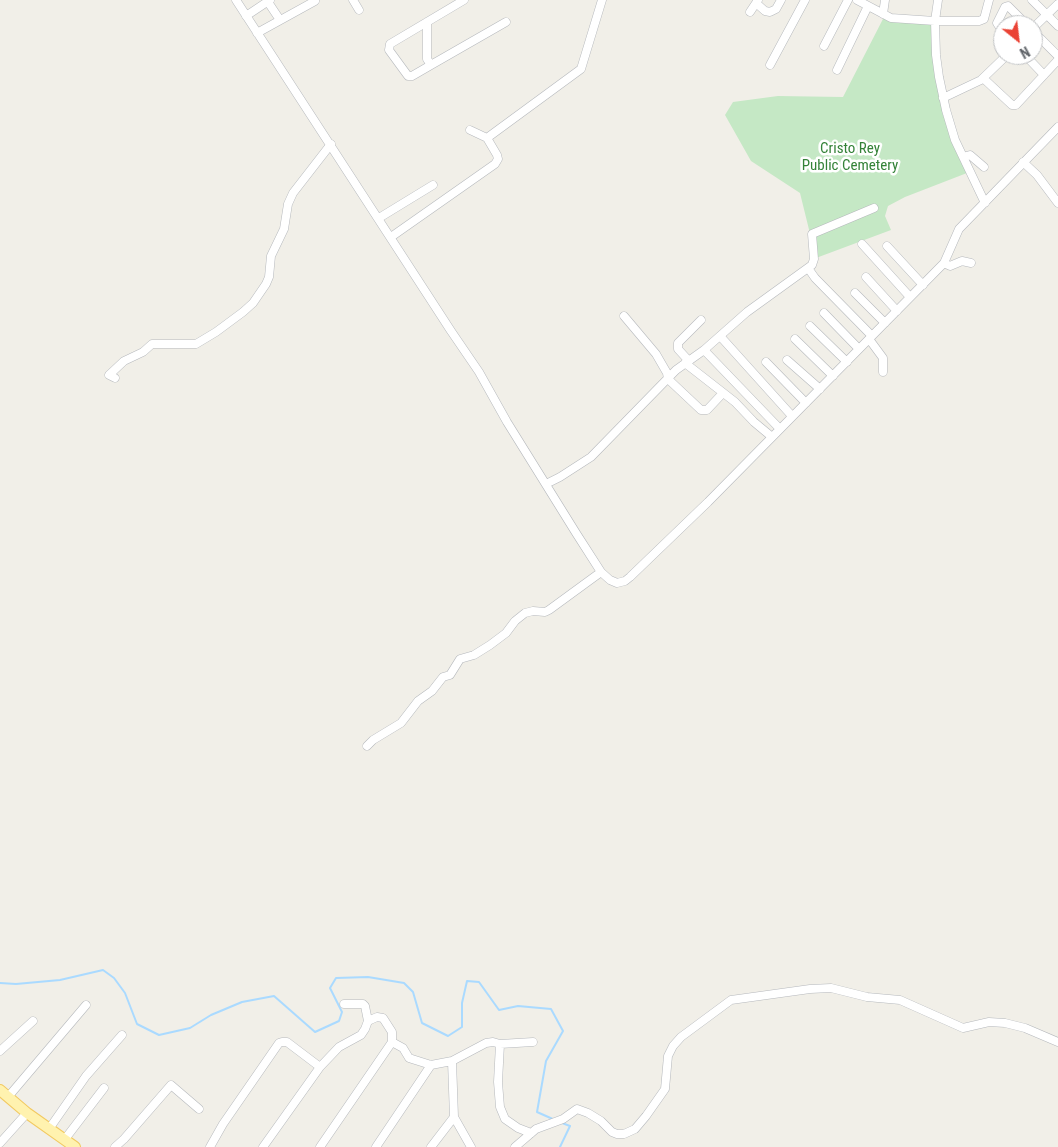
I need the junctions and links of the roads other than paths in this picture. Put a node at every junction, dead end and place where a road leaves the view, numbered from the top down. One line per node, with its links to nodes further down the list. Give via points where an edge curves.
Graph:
1 (236, 0): 24 (street)
2 (353, 0): 18 (street)
3 (602, 0): 45 (street, via 581,69)
4 (781, 0): 15 (street, via 770,12)
5 (805, 0): 36 (street)
6 (848, 0): 33 (street)
7 (857, 0): 17 (street)
8 (885, 0): 20 (street)
9 (938, 0): 27 (street)
10 (989, 0): 27 (street, via 982,21)
11 (1032, 0): 23 (street)
12 (267, 1): 24 (street); 26 (street)
13 (315, 1): 26 (street)
14 (460, 1): 28 (street)
15 (757, 1): 19 (street)
16 (1058, 4): 23 (street)
17 (868, 6): 20 (street); 39 (street)
18 (359, 10)
19 (750, 12)
20 (884, 14): 27 (street, via 891,18)
21 (1002, 15): 22 (street, via 1007,6)
22 (1016, 15)
23 (1046, 15): 25 (street); 30 (street)
24 (246, 16): 31 (street)
25 (1043, 18)
26 (280, 20): 31 (street)
27 (936, 21): 42 (street, via 936,54)
28 (427, 22): 35 (street, via 427,59); 35 (street, via 390,44 389,50 408,76)
29 (506, 22): 35 (street)
30 (1058, 26)
31 (257, 33): 46 (street)
32 (1043, 41): 34 (street)
33 (824, 46)
34 (1058, 58): 40 (street)
35 (431, 65)
36 (770, 65)
37 (996, 65): 41 (street)
38 (1034, 65): 40 (street)
39 (837, 70)
40 (1044, 75): 41 (street, via 1012,106)
41 (983, 78): 42 (street)
42 (943, 98): 47 (street)
43 (1058, 127): 48 (street)
44 (470, 130): 45 (street)
45 (487, 138): 55 (street, via 498,155 495,164)
46 (331, 144): 54 (street); 84 (street, via 293,193 284,229 271,256 269,277 254,303 196,344 152,344 124,361 109,375)
47 (963, 157): 49 (street, via 970,155); 51 (street)
48 (1023, 162): 51 (street); 52 (street)
49 (984, 167)
50 (433, 185): 54 (street)
51 (985, 202): 60 (street, via 958,229)
52 (1058, 203)
53 (874, 208): 62 (street, via 812,234 814,259)
54 (379, 218): 55 (street)
55 (391, 237): 92 (street, via 479,372)
56 (862, 244): 61 (street)
57 (887, 246): 58 (street)
58 (894, 254): 61 (street); 64 (street)
59 (971, 263): 60 (street)
60 (944, 264): 64 (street)
61 (882, 265): 66 (street)
62 (808, 268): 73 (street); 74 (street)
63 (866, 277): 67 (street)
64 (923, 285): 66 (street)
65 (855, 293): 71 (street)
66 (910, 297): 67 (street)
67 (897, 311): 71 (street)
68 (824, 314): 76 (street)
69 (624, 316): 85 (street, via 656,354)
70 (701, 320): 79 (street, via 678,343 678,349)
71 (885, 323): 74 (street)
72 (810, 326): 81 (street)
73 (720, 336): 77 (street); 89 (street)
74 (870, 338): 76 (street); 82 (street, via 883,358)
75 (794, 339): 83 (street)
76 (859, 349): 81 (street)
77 (704, 350): 79 (street); 90 (street)
78 (787, 360): 86 (street)
79 (687, 362): 85 (street); 87 (street)
80 (766, 362): 88 (street)
81 (847, 362): 83 (street)
82 (883, 372)
83 (833, 376): 86 (street)
84 (114, 378)
85 (668, 378): 87 (street, via 703,411); 92 (street, via 591,457)
86 (820, 389): 88 (street)
87 (722, 394): 91 (street)
88 (806, 403): 89 (street)
89 (792, 416): 90 (street)
90 (780, 429): 91 (street)
91 (772, 437): 93 (street, via 628,580 615,583)
92 (546, 484): 93 (street)
93 (601, 572): 94 (street, via 550,610 525,614 506,633 474,656 460,658 450,675 418,701 401,723)
94 (367, 746)
95 (344, 1004): 98 (street, via 363,1004)
96 (86, 1005): 109 (street)
97 (33, 1021): 104 (street)
98 (368, 1021): 100 (street, via 382,1018 392,1032); 107 (street, via 361,1035 339,1047)
99 (122, 1035): 113 (street, via 86,1076)
100 (392, 1042): 106 (street, via 403,1048 409,1058); 120 (street)
101 (533, 1042): 103 (street)
102 (1058, 1042): 114 (street, via 1005,1023 989,1022 963,1028 903,1001 831,988 732,1000 673,1046 668,1056 665,1089 635,1129 614,1133 579,1109)
103 (500, 1044): 105 (street, via 486,1043); 114 (street, via 498,1082 502,1113 510,1124)
104 (0, 1050)
105 (452, 1062): 106 (street); 112 (street)
106 (431, 1065): 121 (street)
107 (320, 1067): 118 (street, via 287,1042 279,1043); 119 (street)
108 (104, 1088): 116 (street)
109 (3, 1096): 111 (main road)
110 (199, 1109): 117 (street, via 171,1086)
111 (27, 1113): 113 (main road); 115 (street)
112 (454, 1117): 122 (street); 123 (street)
113 (49, 1129): 116 (main road)
114 (531, 1133): 124 (street)
115 (0, 1143)
116 (67, 1143)
117 (115, 1147)
118 (210, 1147)
119 (263, 1147)
120 (320, 1147)
121 (376, 1147)
122 (431, 1147)
123 (471, 1147)
124 (515, 1147)

